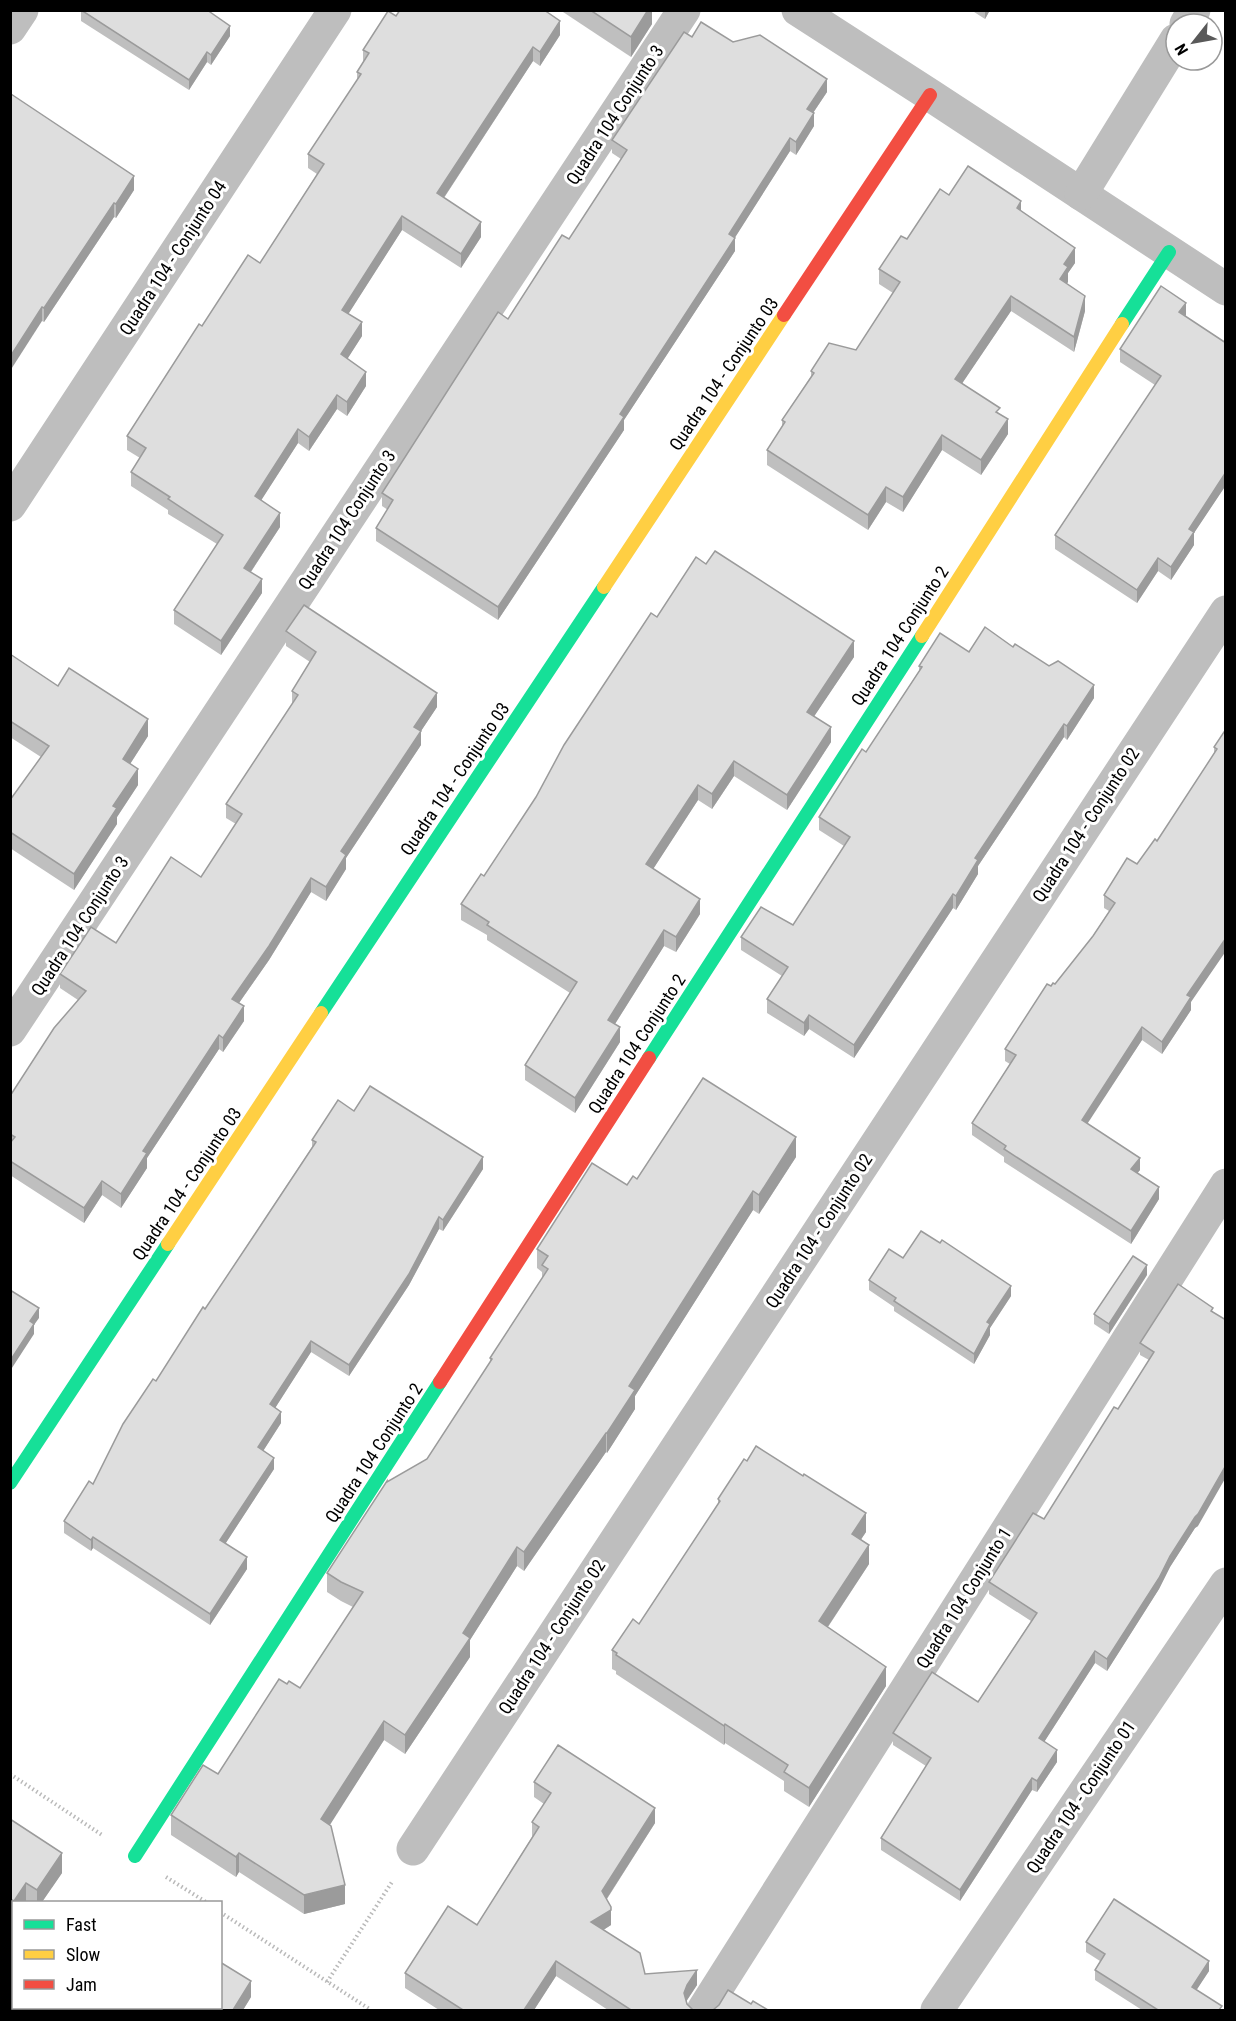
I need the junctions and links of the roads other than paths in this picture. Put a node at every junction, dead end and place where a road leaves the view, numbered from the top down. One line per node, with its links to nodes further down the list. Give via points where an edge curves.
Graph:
1 (22, 10): 5 (street)
2 (335, 10): 11 (street, Quadra 104 - Conjunto 04)
3 (684, 10): 13 (street, Quadra 104 Conjunto 3)
4 (798, 10): 7 (street)
5 (10, 28)
6 (1164, 59): 8 (street)
7 (930, 95): 8 (street); 15 (street, Quadra 104 - Conjunto 03)
8 (1081, 194): 9 (street)
9 (1169, 252): 10 (street); 18 (street, Quadra 104 Conjunto 2)
10 (1226, 289)
11 (10, 505)
12 (1226, 612): 17 (street, Quadra 104 - Conjunto 02)
13 (10, 1030)
14 (1226, 1185): 19 (street, Quadra 104 Conjunto 1)
15 (10, 1483)
16 (1226, 1584): 20 (street, Quadra 104 - Conjunto 01)
17 (412, 1849)
18 (135, 1856)
19 (703, 2010)
20 (937, 2010)

